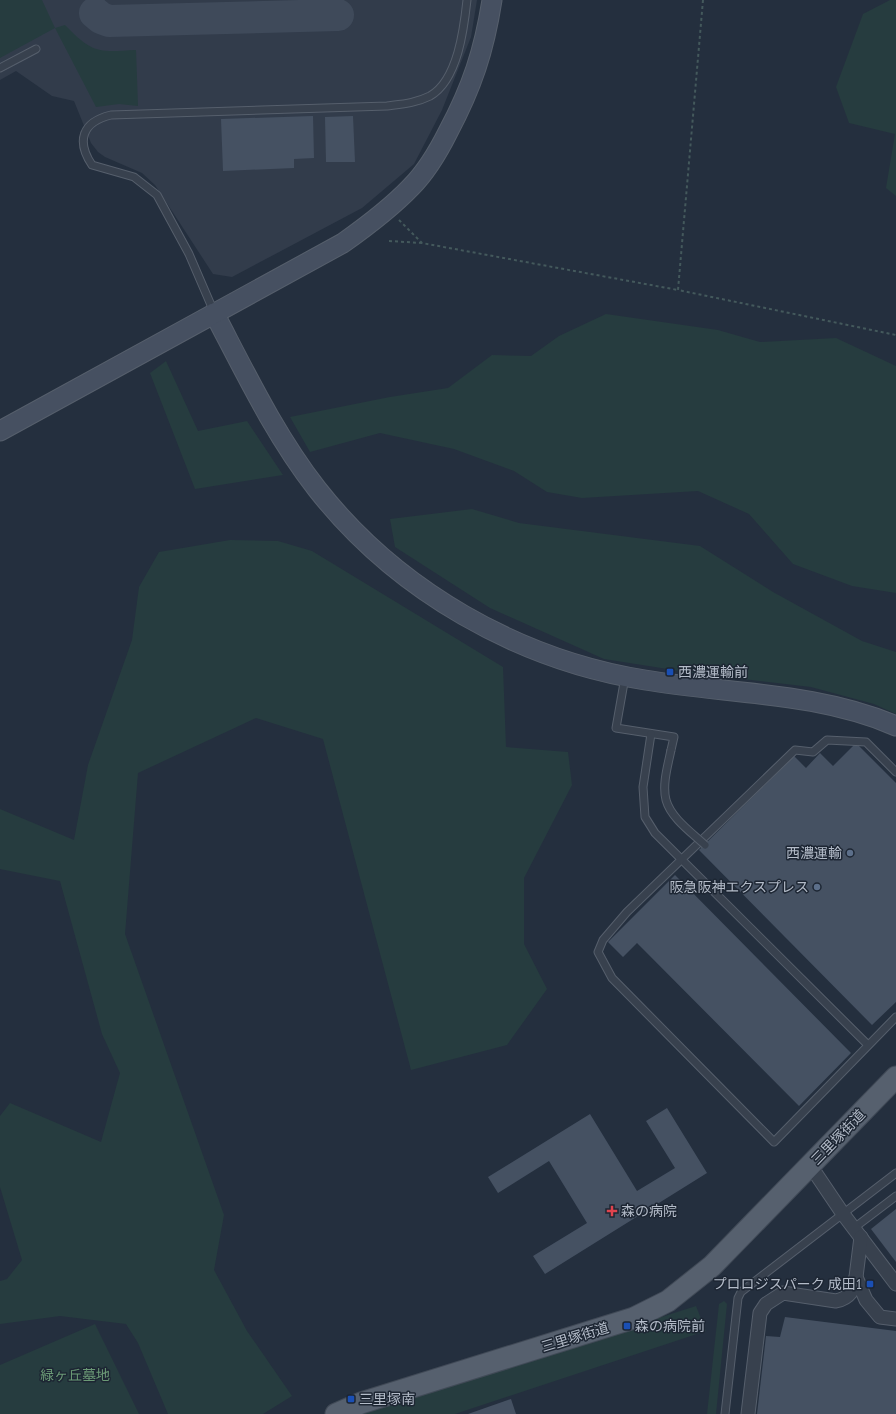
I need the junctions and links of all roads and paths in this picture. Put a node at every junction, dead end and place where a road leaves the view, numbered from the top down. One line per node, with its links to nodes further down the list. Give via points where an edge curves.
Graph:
1 (467, 0): 10 (lane, via 465,21 454,65 442,84 431,95 414,102 387,106 111,115 92,122 86,128 86,155 92,165 134,177 157,195 189,254)
2 (492, 0): 6 (street, via 488,27 466,98 435,158 412,186)
3 (703, 0): 9 (path)
4 (36, 49): 5 (lane)
5 (0, 68)
6 (387, 210): 8 (path); 10 (street, via 343,242)
7 (389, 241): 8 (path)
8 (422, 243): 9 (path)
9 (678, 290): 11 (path)
10 (214, 313): 12 (street); 13 (street, via 265,411 291,453 327,501 377,552 436,599 529,649 562,661)
11 (896, 335)
12 (0, 431)
13 (625, 677): 14 (street, via 820,703 854,711); 15 (lane, via 616,728)
14 (896, 726)
15 (651, 734): 17 (lane, bridge, via 674,737 665,784 666,800 678,821); 18 (lane, via 643,787 645,817 655,833)
16 (896, 772): 18 (lane, via 866,742 827,740 813,752 795,750)
17 (704, 845)
18 (680, 859): 20 (lane); 20 (lane, via 627,912 604,940 598,952 612,978 774,1142)
19 (896, 1017): 20 (lane)
20 (868, 1045)
21 (896, 1077): 22 (main road, 三里塚街道)
22 (810, 1165): 25 (street); 30 (main road, 三里塚街道, via 712,1266 668,1301 634,1318)
23 (896, 1173): 25 (lane)
24 (896, 1196): 26 (lane)
25 (843, 1214): 26 (street); 31 (lane, via 741,1292 738,1298)
26 (858, 1232): 27 (street); 28 (street)
27 (856, 1277): 29 (street, via 866,1300 880,1317); 32 (street, via 854,1288 842,1300 783,1293 766,1304 760,1313)
28 (896, 1284)
29 (896, 1319)
30 (336, 1414)
31 (725, 1414)
32 (748, 1414)

